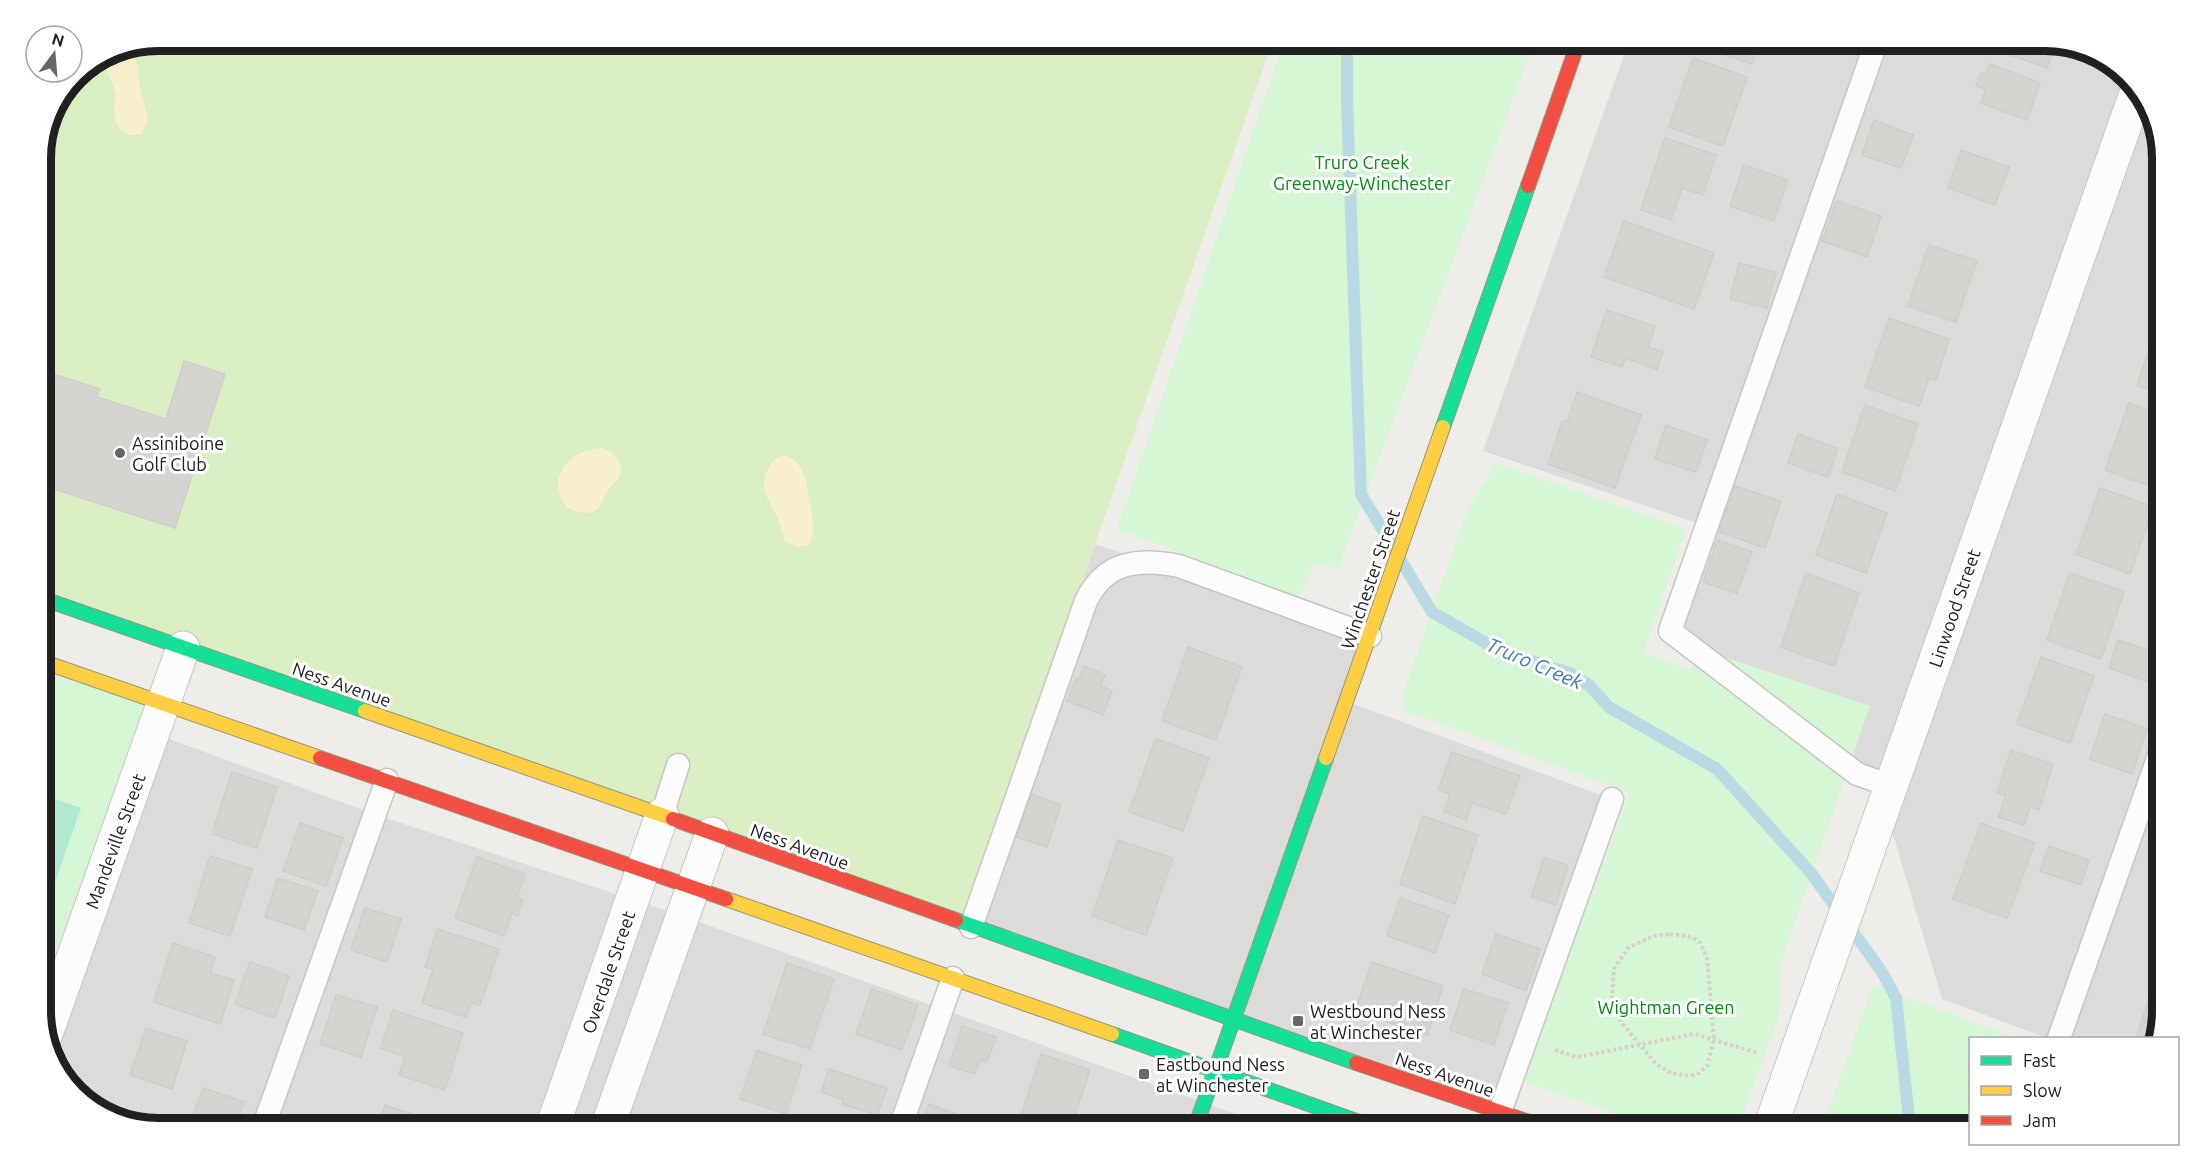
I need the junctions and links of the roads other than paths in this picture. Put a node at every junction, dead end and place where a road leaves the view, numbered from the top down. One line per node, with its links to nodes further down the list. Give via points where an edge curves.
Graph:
1 (1575, 51): 5 (main road, Winchester Street)
2 (1873, 51): 12 (lane, via 1670,631)
3 (2134, 99): 12 (street, Linwood Street)
4 (51, 602): 6 (main road, Ness Avenue)
5 (1370, 636): 18 (lane, via 1179,566 1133,562 1104,576 1086,601); 21 (main road, Winchester Street)
6 (183, 648): 8 (street, Mandeville Street); 14 (main road, Ness Avenue)
7 (51, 664): 8 (main road)
8 (164, 703): 11 (main road); 20 (street, Mandeville Street)
9 (678, 765): 14 (lane)
10 (2152, 775): 22 (lane)
11 (387, 780): 16 (main road); 25 (lane)
12 (1887, 795): 32 (street, Linwood Street)
13 (1612, 799): 24 (lane)
14 (662, 815): 15 (main road, Ness Avenue); 16 (street, Overdale Street)
15 (712, 834): 17 (street); 18 (main road, Ness Avenue)
16 (643, 871): 17 (main road); 26 (street, Overdale Street)
17 (692, 888): 19 (main road); 27 (street)
18 (971, 927): 21 (main road, Ness Avenue)
19 (954, 978): 23 (main road); 28 (lane)
20 (51, 1019)
21 (1233, 1020): 23 (main road, Winchester Street); 24 (main road, Ness Avenue)
22 (2059, 1037)
23 (1215, 1072): 29 (main road, Winchester Street); 30 (main road)
24 (1500, 1112): 31 (main road, Ness Avenue)
25 (267, 1118)
26 (556, 1118)
27 (611, 1118)
28 (904, 1118)
29 (1199, 1118)
30 (1347, 1118)
31 (1518, 1118)
32 (1774, 1118)

